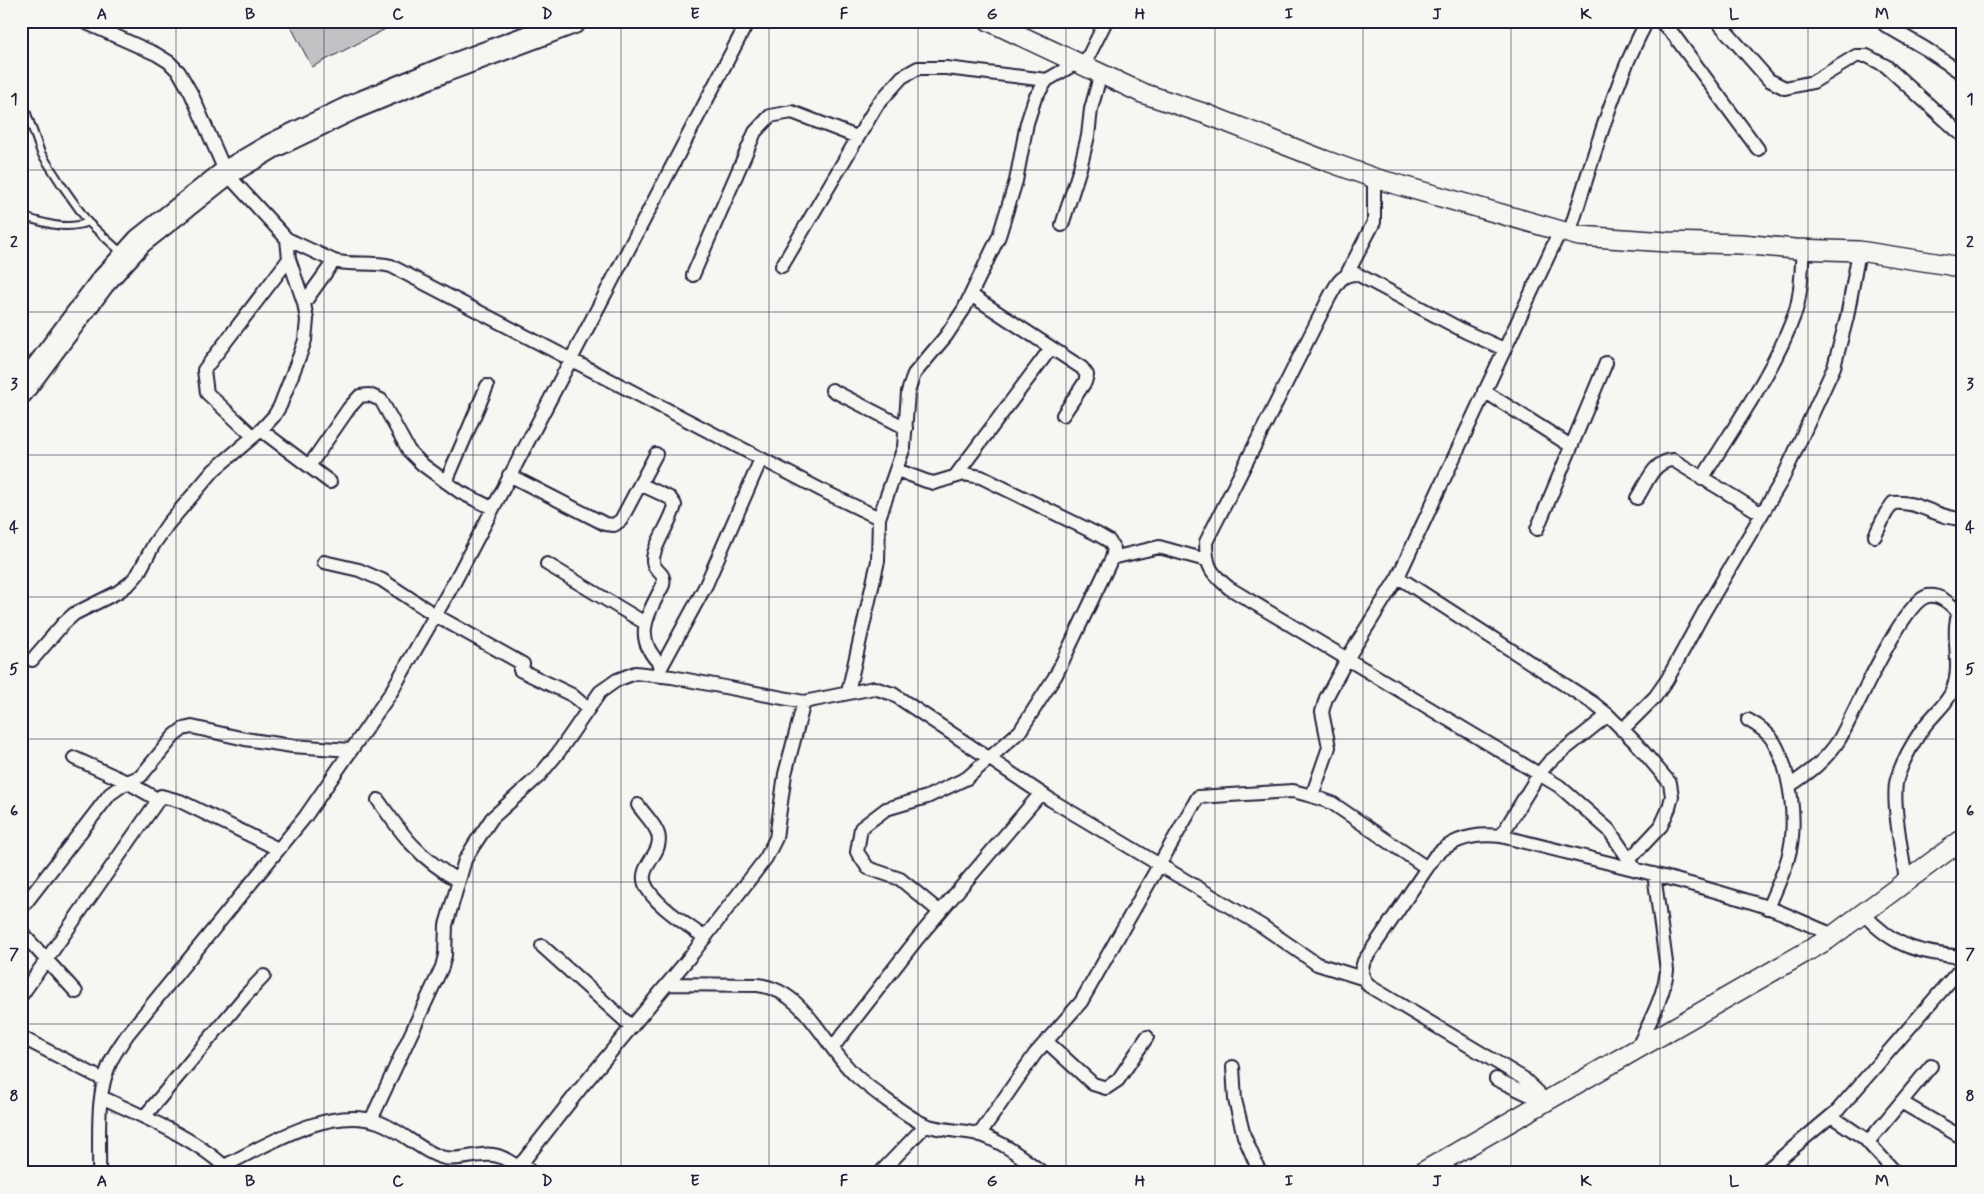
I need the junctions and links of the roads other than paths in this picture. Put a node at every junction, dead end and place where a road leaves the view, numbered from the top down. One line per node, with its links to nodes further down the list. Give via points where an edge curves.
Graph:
1 (82, 21): 18 (street, via 156,54 179,72)
2 (574, 21): 18 (highway, via 354,107)
3 (748, 21): 38 (street)
4 (990, 21): 10 (street)
5 (1106, 21): 10 (street)
6 (1647, 21): 23 (street)
7 (1660, 21): 17 (street)
8 (1717, 21): 15 (street, via 1769,80 1785,88 1813,82 1856,56 1866,56 1886,66)
9 (1885, 25): 12 (street)
10 (1081, 63): 11 (street); 13 (street)
11 (1102, 73): 19 (street, via 1142,94 1206,114); 22 (street, via 1091,109 1080,168)
12 (1963, 74)
13 (1047, 80): 16 (street, via 946,68 918,68 902,77 877,105); 34 (street, via 1035,98 1027,123 1016,181 999,236)
14 (25, 108): 21 (lane, via 41,154)
15 (1963, 136)
16 (857, 137): 30 (street); 33 (street, via 792,112 770,116 755,132)
17 (1758, 149)
18 (226, 172): 24 (street); 27 (highway, via 162,223)
19 (1374, 178): 23 (street); 32 (street, via 1374,222)
20 (21, 216): 21 (lane, via 63,226 79,226)
21 (88, 222): 27 (lane)
22 (1062, 225)
23 (1564, 232): 25 (street, via 1579,236); 37 (street)
24 (287, 239): 28 (street); 29 (street)
25 (1803, 249): 26 (street); 54 (street, via 1795,312 1776,356)
26 (1859, 251): 31 (street); 60 (street, via 1834,367 1782,480)
27 (126, 257): 42 (highway, via 102,283)
28 (290, 259): 35 (street); 46 (street, via 204,370 206,393)
29 (334, 261): 35 (street); 38 (street, via 343,264 379,262 391,266)
30 (782, 266)
31 (1963, 268)
32 (1346, 274): 37 (street, via 1357,274); 66 (street, via 1328,298 1206,542)
33 (693, 275)
34 (971, 296): 36 (street); 45 (street, via 946,336 914,374 908,392)
35 (304, 303): 46 (street, via 307,320 301,352 280,406)
36 (1051, 348): 44 (street, via 1082,368 1086,375); 53 (street)
37 (1504, 349): 43 (street)
38 (570, 359): 49 (street); 52 (street)
39 (1606, 363): 47 (street)
40 (487, 386): 56 (street)
41 (832, 390): 45 (street)
42 (21, 391)
43 (1484, 391): 47 (street); 69 (street)
44 (1064, 415)
45 (906, 428): 51 (street)
46 (257, 433): 50 (street); 74 (street, via 214,470 168,524 130,583 74,614)
47 (1571, 446): 63 (street)
48 (656, 454): 57 (street)
49 (761, 459): 61 (street); 75 (street, via 706,585)
50 (309, 466): 55 (street); 56 (street, via 348,408 360,396 369,395 380,400 413,457)
51 (897, 470): 53 (street, via 934,482); 61 (street)
52 (510, 475): 57 (street, via 605,524 614,525); 59 (street)
53 (956, 475): 65 (street, via 981,477 1097,534 1109,541 1114,549)
54 (1702, 479): 58 (street, via 1673,460 1664,461 1657,466); 60 (street)
55 (330, 482)
56 (446, 482): 59 (street)
57 (640, 484): 72 (street, via 670,498 675,505 654,553 656,569 664,579)
58 (1638, 498)
59 (492, 508): 71 (street)
60 (1762, 514): 81 (street, via 1667,680)
61 (879, 518): 76 (street, via 878,561)
62 (1963, 519): 64 (street, via 1954,519 1905,502 1894,503)
63 (1537, 529)
64 (1875, 536)
65 (1112, 558): 66 (street, via 1159,546); 84 (street, via 1056,675 1020,730)
66 (1206, 560): 73 (street, via 1214,576 1229,588)
67 (324, 562): 71 (street, via 359,570 382,580)
68 (547, 564): 72 (street)
69 (1398, 577): 73 (street); 79 (street)
70 (1960, 607): 87 (street, via 1940,597 1921,599 1893,637 1838,741 1817,767); 101 (street, via 1955,629 1953,689 1922,730 1896,781)
71 (435, 615): 78 (street, via 572,695); 82 (street, via 390,694)
72 (645, 623): 75 (street, via 647,646)
73 (1347, 659): 85 (street); 89 (street, via 1322,712 1329,747)
74 (32, 660)
75 (660, 670): 77 (street, via 672,676); 78 (street, via 635,673 617,680 600,692)
76 (848, 692): 77 (street); 84 (street, via 874,688 893,694)
77 (804, 702): 108 (street, via 785,774 776,838 766,858)
78 (588, 709): 100 (street, via 539,776 492,818 465,860)
79 (1608, 715): 81 (street); 85 (street, via 1559,753)
80 (1748, 720): 87 (street, via 1773,740)
81 (1622, 730): 97 (street, via 1670,783 1672,796 1661,826)
82 (351, 750): 86 (street, via 292,746 192,727 174,736 141,776); 95 (street, via 305,817)
83 (74, 758): 86 (street)
84 (989, 758): 88 (street); 104 (street, via 967,778 927,797 886,809 860,828 857,852 868,868 900,880)
85 (1539, 774): 93 (street); 97 (street, via 1589,811 1608,830)
86 (126, 782): 90 (street); 103 (street, via 110,794)
87 (1789, 786): 102 (street, via 1792,825 1788,857)
88 (1041, 793): 96 (street); 104 (street)
89 (1312, 796): 96 (street, via 1293,791 1198,797); 98 (street, via 1332,803)
90 (157, 799): 95 (street, via 166,796 180,801); 111 (street)
91 (378, 800): 100 (street, via 408,842 426,860)
92 (638, 805): 108 (street, via 657,832 659,841 644,873 650,894)
93 (1501, 836): 97 (street); 98 (street, via 1469,837 1450,845 1441,850)
94 (1963, 839): 101 (street)
95 (278, 849): 127 (street, via 127,1035 111,1060)
96 (1160, 865): 114 (street, via 1262,926 1317,964); 121 (street, via 1081,1002)
97 (1633, 865): 99 (street)
98 (1427, 868): 114 (street, via 1364,961)
99 (1654, 874): 102 (street); 123 (street, via 1668,970 1666,982)
100 (458, 881): 133 (street, via 446,925 442,967)
101 (1906, 881): 105 (street)
102 (1768, 908): 107 (street)
103 (21, 909)
104 (940, 912): 122 (street)
105 (1863, 913): 107 (street); 110 (street, via 1875,927 1896,941 1936,955)
106 (21, 932): 111 (street)
107 (1834, 935): 123 (street)
108 (705, 938): 115 (street)
109 (542, 946): 118 (street)
110 (1963, 957)
111 (46, 959): 116 (street); 117 (street)
112 (1963, 966): 131 (street)
113 (264, 976): 132 (street)
114 (1362, 978): 129 (street, via 1369,986 1523,1078)
115 (668, 984): 118 (street); 122 (street, via 772,986 785,993 808,1015)
116 (76, 992)
117 (21, 996)
118 (632, 1027): 139 (street)
119 (21, 1036): 127 (street)
120 (1147, 1037): 121 (street, via 1118,1080 1106,1088 1094,1084)
121 (1046, 1041): 135 (street)
122 (833, 1048): 134 (street, via 855,1075)
123 (1637, 1049): 129 (street)
124 (1233, 1066): 145 (street, via 1235,1100 1244,1136)
125 (1931, 1066): 130 (street)
126 (1496, 1079): 129 (street)
127 (104, 1080): 128 (street)
128 (101, 1097): 132 (street); 141 (street)
129 (1544, 1102): 138 (street)
130 (1901, 1102): 136 (street); 137 (street)
131 (1831, 1116): 137 (street); 148 (street)
132 (144, 1117): 140 (street, via 184,1139)
133 (371, 1120): 139 (street, via 444,1158 493,1155); 140 (street, via 361,1118 312,1124)
134 (926, 1125): 135 (street); 143 (street)
135 (979, 1135): 144 (street, via 1000,1143)
136 (1963, 1138)
137 (1868, 1142): 149 (street)
138 (1438, 1163): 146 (street); 147 (street)
139 (518, 1167): 142 (street)
140 (227, 1169)
141 (99, 1173)
142 (532, 1173)
143 (880, 1173)
144 (1043, 1173)
145 (1260, 1173)
146 (1421, 1173)
147 (1454, 1173)
148 (1763, 1173)
149 (1896, 1173)

